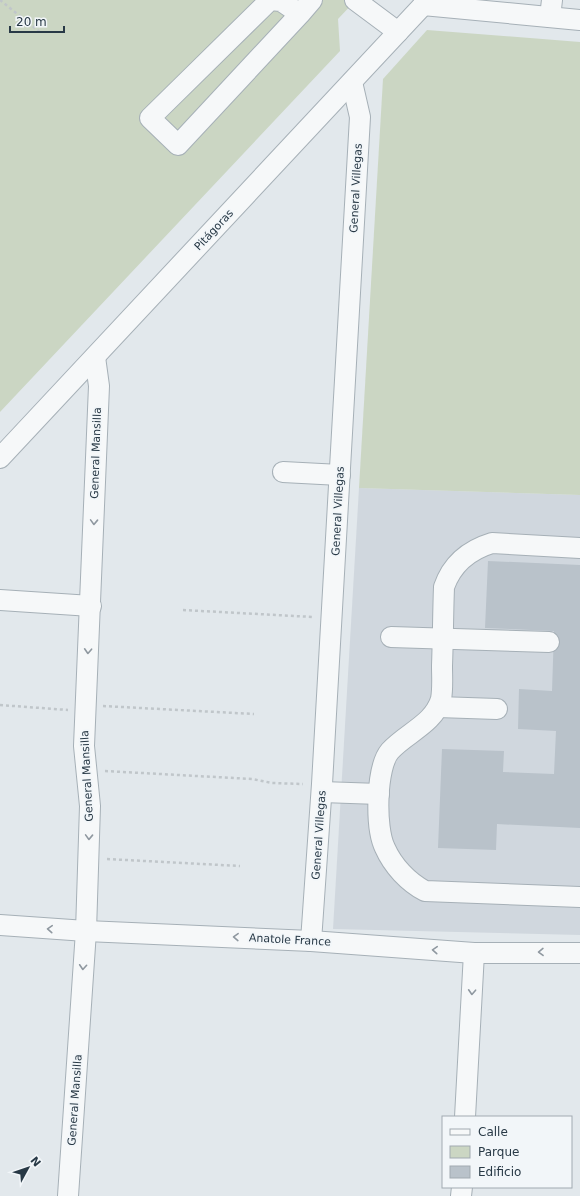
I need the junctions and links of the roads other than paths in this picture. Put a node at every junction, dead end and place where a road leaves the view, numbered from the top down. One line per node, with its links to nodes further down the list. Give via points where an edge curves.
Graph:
1 (356, 0): 6 (street)
2 (425, 2): 4 (street); 6 (street, Pitágoras)
3 (306, 7): 3 (street, via 178,145 150,118 270,0)
4 (551, 8): 5 (street)
5 (580, 20)
6 (398, 32): 7 (street, Pitágoras)
7 (352, 82): 8 (street, Pitágoras); 11 (street, General Villegas, via 360,117)
8 (95, 357): 9 (street, Pitágoras); 14 (street, General Mansilla, one-way to 14, via 99,386)
9 (0, 458)
10 (282, 472): 11 (street)
11 (340, 475): 20 (street, General Villegas)
12 (580, 548): 16 (street, via 501,542 480,546 469,553 448,575 444,587)
13 (0, 600): 14 (street)
14 (91, 606): 24 (street, General Mansilla, one-way to 24, via 84,708 84,746 90,806)
15 (391, 637): 16 (street)
16 (443, 639): 17 (street); 18 (street, via 441,698)
17 (549, 642)
18 (438, 707): 19 (street); 21 (street, via 431,718 390,751 380,774)
19 (497, 709)
20 (322, 788): 21 (street); 25 (street, General Villegas)
21 (379, 794): 22 (street, via 380,837 384,847 393,863 415,885 425,891)
22 (580, 897)
23 (0, 925): 24 (street, Anatole France, one-way to 23)
24 (86, 931): 25 (street, Anatole France, one-way to 24); 29 (street, General Mansilla, one-way to 29)
25 (311, 941): 27 (street, Anatole France, one-way to 25)
26 (580, 952): 27 (street, Anatole France, one-way to 27)
27 (474, 953): 28 (street, one-way to 28)
28 (465, 1116)
29 (68, 1196)

